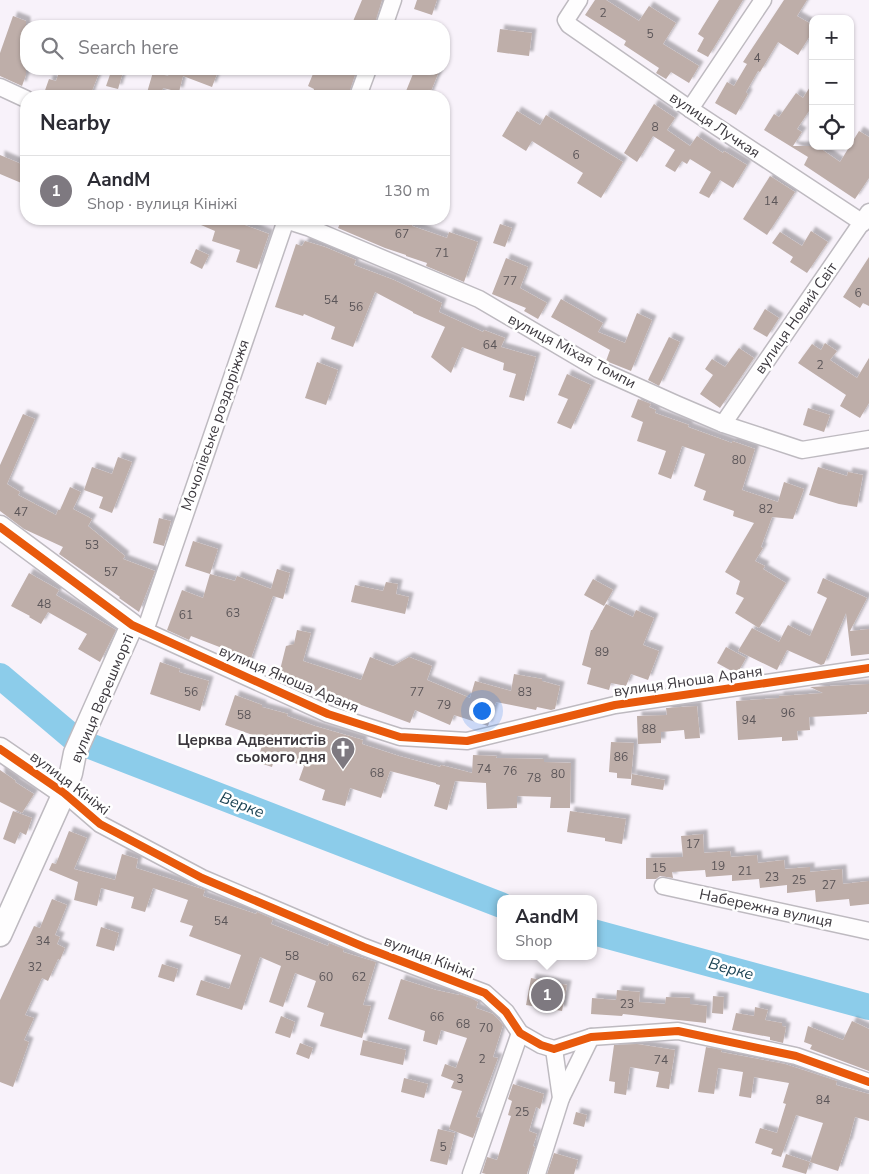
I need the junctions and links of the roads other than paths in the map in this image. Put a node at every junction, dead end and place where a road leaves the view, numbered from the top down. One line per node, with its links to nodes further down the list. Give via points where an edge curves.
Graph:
1 (393, 0): 4 (street)
2 (579, 0): 9 (street, вулиця Лучкая, via 566,20 569,25)
3 (763, 0): 9 (street)
4 (386, 20)
5 (366, 75): 7 (street)
6 (0, 87): 8 (street)
7 (360, 90)
8 (20, 96)
9 (690, 109): 10 (street, вулиця Лучкая)
10 (866, 217): 13 (street, вулиця Новий Світ)
11 (282, 225): 16 (street, Мочолівське роздоріжжя)
12 (316, 225): 13 (street, вулиця Міхая Томпи, via 479,299 598,369)
13 (724, 424): 14 (street, вулиця Міхая Томпи, via 802,450)
14 (869, 439)
15 (0, 527): 16 (street, вулиця Яноша Араня)
16 (138, 628): 17 (street, вулиця Яноша Араня, via 328,714 409,738 467,741 615,704); 19 (street, вулиця Верешморті, via 75,753)
17 (869, 668)
18 (0, 749): 19 (street, вулиця Кініжі)
19 (64, 793): 22 (street, вулиця Верешморті); 23 (street, вулиця Кініжі, via 100,824 202,878 485,993 506,1012)
20 (663, 886): 21 (street, Набережна вулиця)
21 (869, 931)
22 (0, 935)
23 (520, 1033): 25 (street, вулиця Кініжі); 28 (street)
24 (591, 1036): 25 (street); 26 (street, via 678,1031 796,1056); 27 (street)
25 (554, 1049): 27 (street)
26 (869, 1082)
27 (562, 1098): 29 (street)
28 (471, 1174)
29 (537, 1174)

